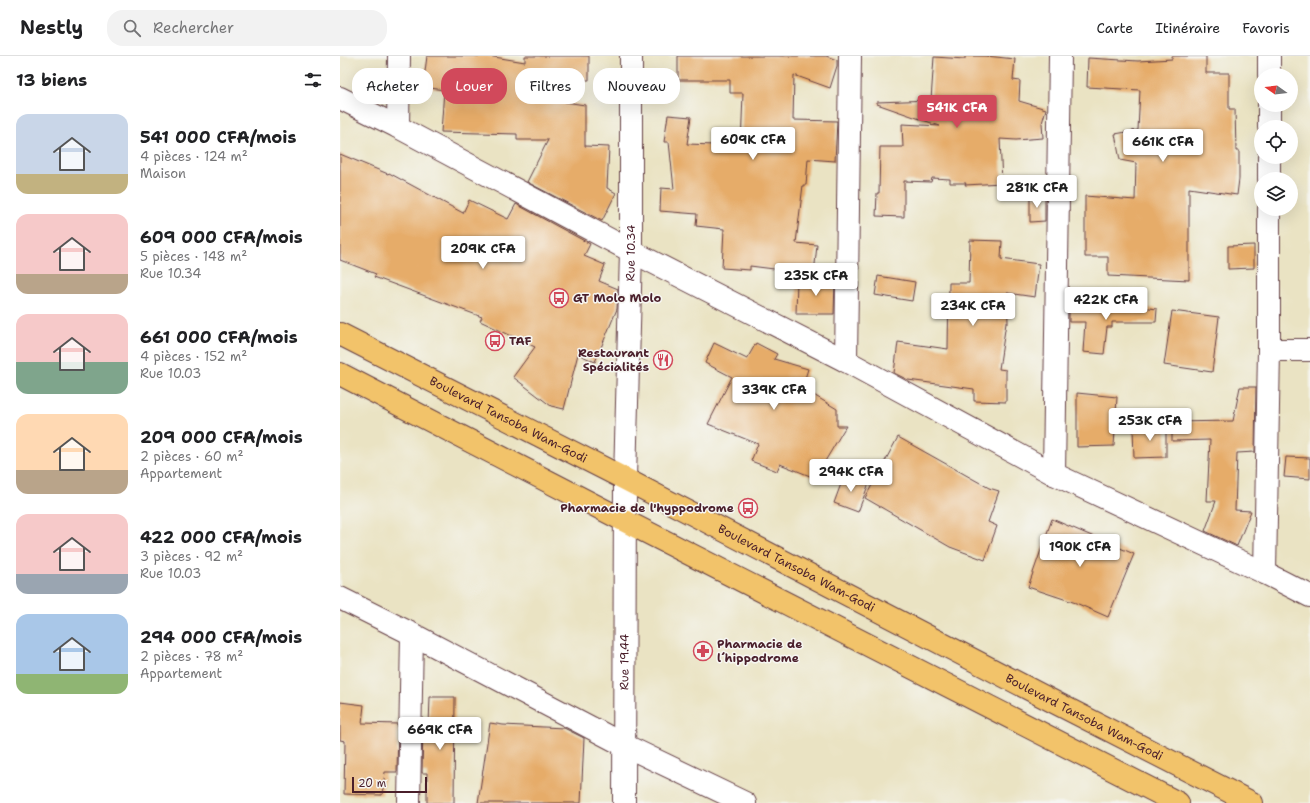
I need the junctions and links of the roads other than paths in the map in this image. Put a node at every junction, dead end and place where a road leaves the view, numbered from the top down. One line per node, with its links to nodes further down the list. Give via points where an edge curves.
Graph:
1 (399, 56): 8 (street)
2 (631, 56): 10 (street, Rue 10.34)
3 (850, 56): 14 (street)
4 (1060, 56): 16 (street)
5 (1269, 56): 6 (street)
6 (1269, 68)
7 (340, 98): 8 (street)
8 (398, 127): 10 (street)
9 (1269, 216): 12 (street)
10 (631, 251): 14 (street); 17 (street, Rue 10.34)
11 (340, 334): 17 (main road, Boulevard Tansoba Wam-Godi)
12 (1270, 350): 13 (street); 19 (street)
13 (1310, 350)
14 (846, 361): 16 (street)
15 (340, 374): 18 (main road)
16 (1054, 474): 19 (street)
17 (625, 479): 18 (street, Rue 10.34); 28 (main road, Boulevard Tansoba Wam-Godi)
18 (625, 521): 23 (street, Rue 19.44); 27 (main road)
19 (1265, 573): 20 (street)
20 (1310, 596)
21 (340, 598): 22 (street)
22 (412, 634): 23 (street); 24 (street)
23 (624, 745): 25 (street, Rue 19.44); 26 (street)
24 (409, 803)
25 (624, 803)
26 (745, 803)
27 (1178, 803)
28 (1252, 803)

